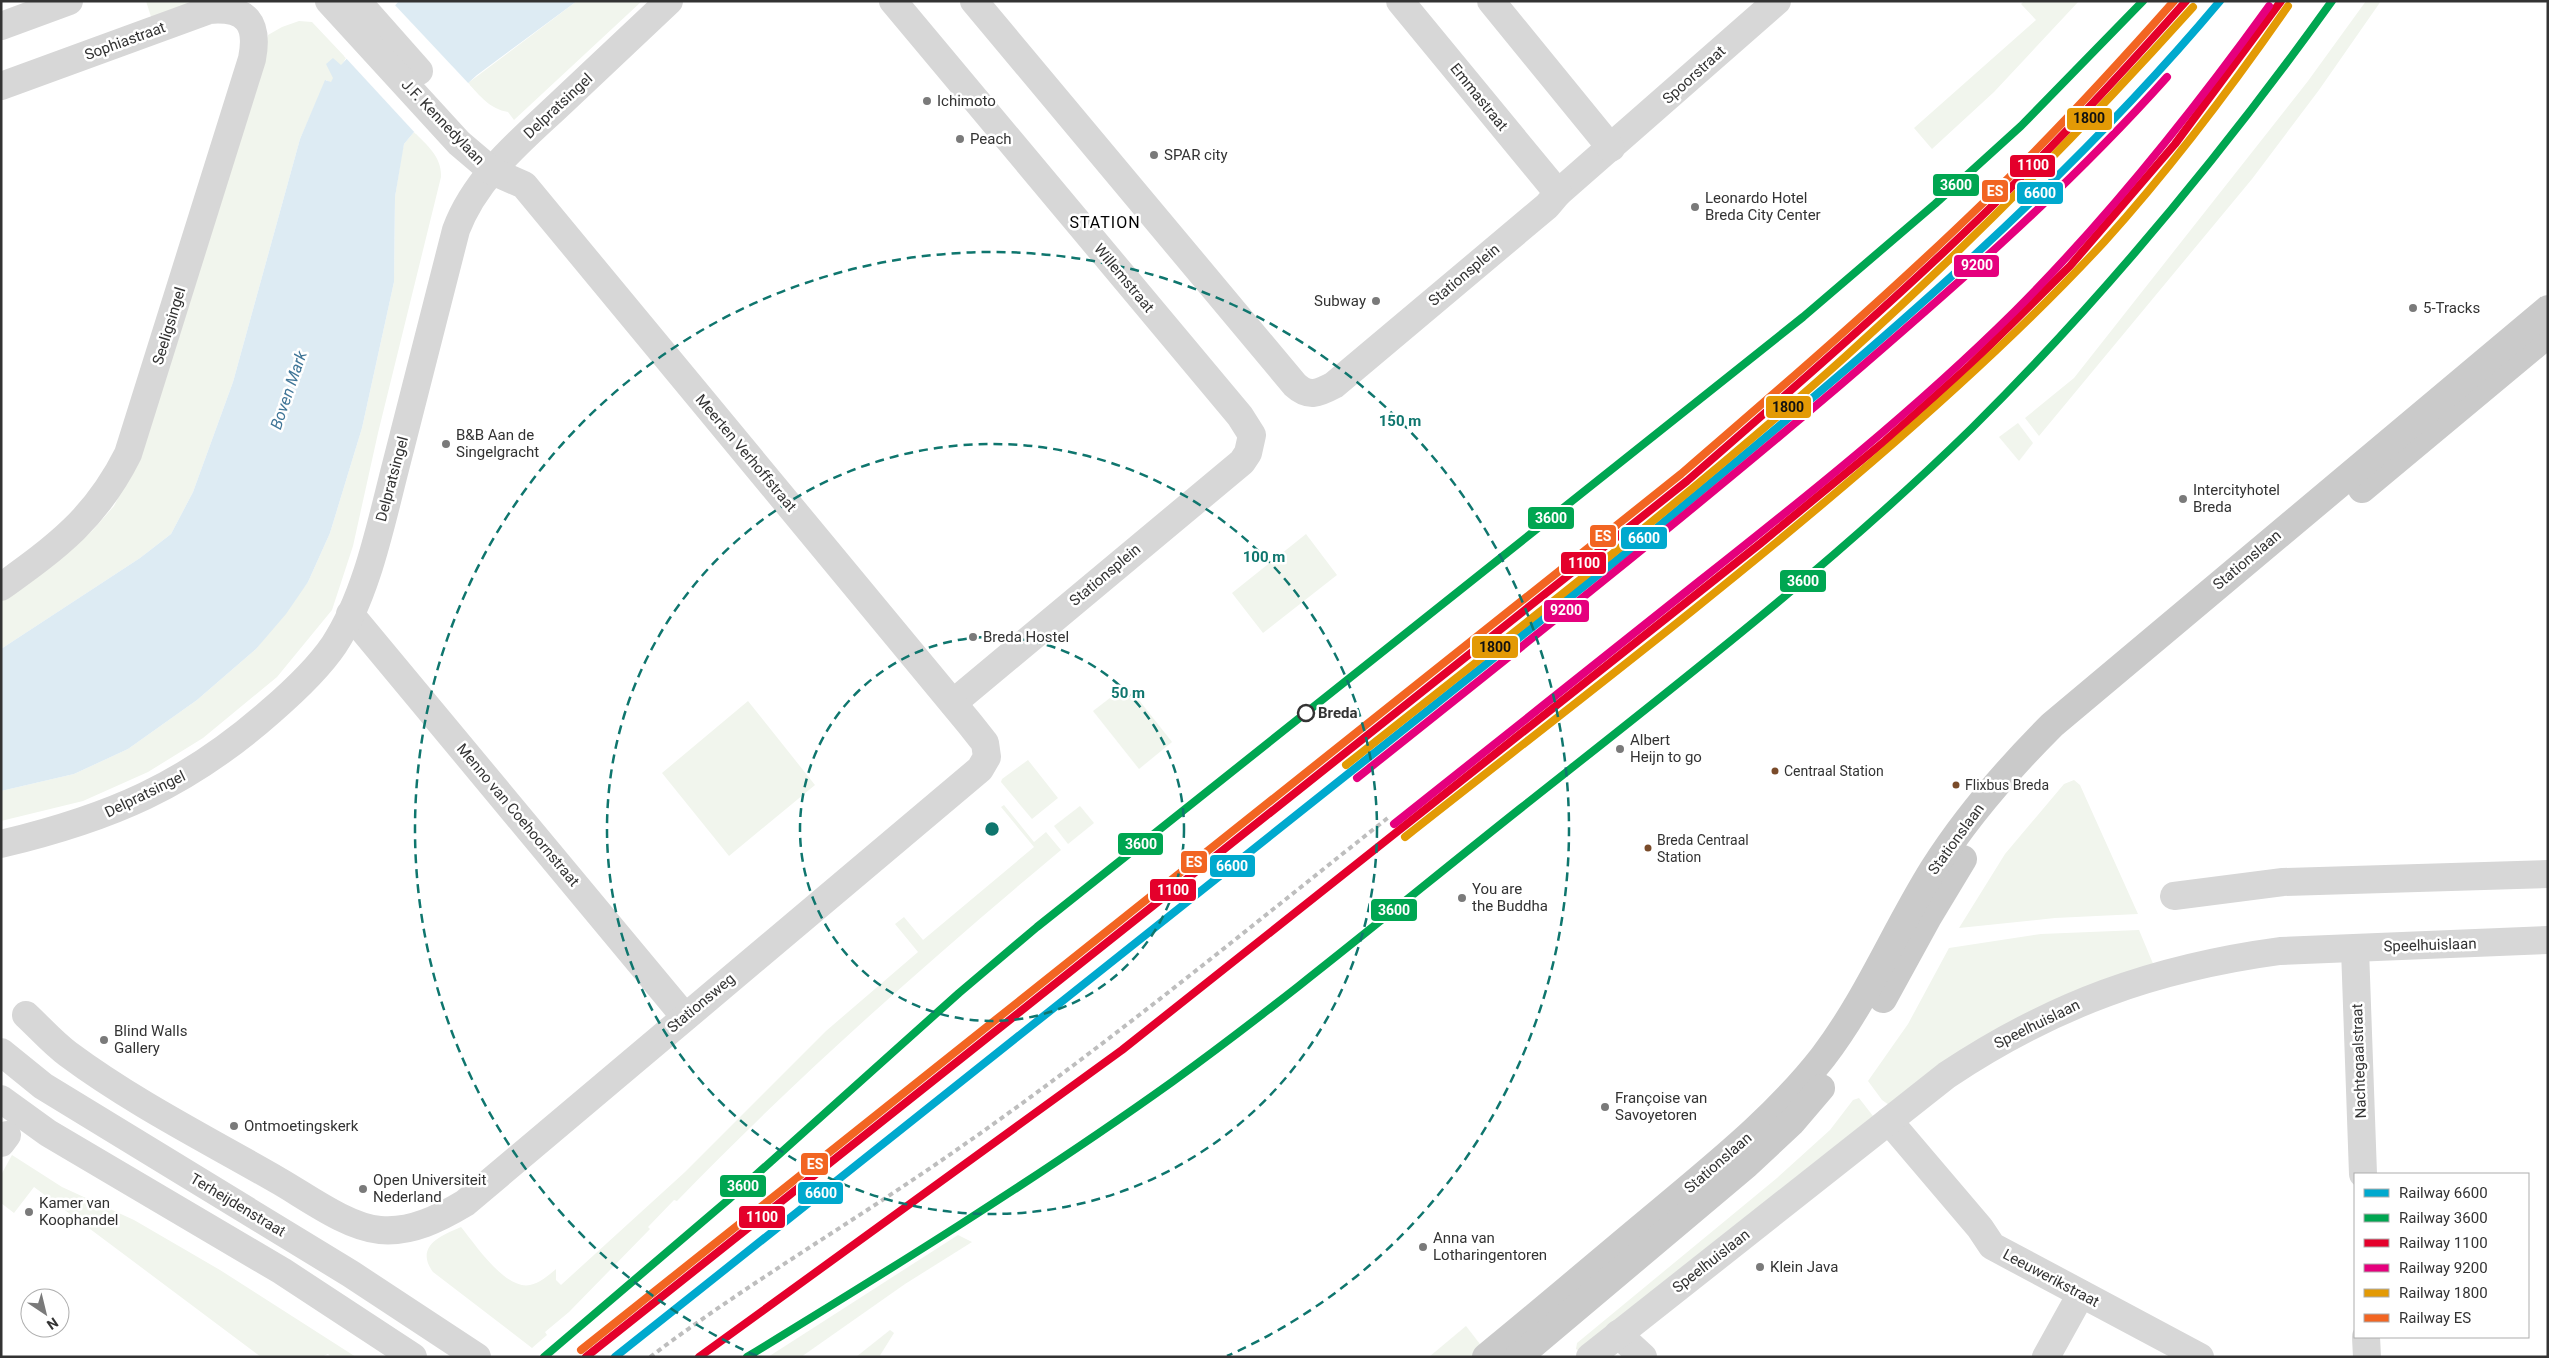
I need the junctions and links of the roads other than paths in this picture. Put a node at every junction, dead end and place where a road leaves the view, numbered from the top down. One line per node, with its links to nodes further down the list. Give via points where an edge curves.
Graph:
1 (68, 1): 11 (street)
2 (329, 1): 9 (street, J.F. Kennedylaan)
3 (669, 1): 14 (street, Delpratsingel)
4 (893, 1): 18 (street, Willemstraat, via 1240,416 1252,435)
5 (974, 1): 15 (street, Stationsplein, via 1302,392 1312,394 1334,385 1547,206)
6 (1400, 1): 15 (street, Emmastraat)
7 (1490, 1): 13 (street)
8 (1777, 1): 13 (street, Spoorstraat)
9 (359, 14): 14 (street, J.F. Kennedylaan)
10 (248, 19): 12 (street, Sophiastraat, via 232,10 209,10); 19 (street, Seeligsingel, via 255,38 252,59 128,454 109,488 80,525)
11 (1, 26)
12 (1, 86)
13 (1611, 148): 15 (street, Stationsplein)
14 (492, 171): 20 (street, Delpratsingel, via 470,200 456,230 382,518); 21 (street, Meerten Verhoffstraat, via 524,185)
15 (1558, 193)
16 (2548, 309): 39 (main road, Stationslaan, via 2052,725 1976,809 1935,867 1864,996 1801,1084 1728,1154)
17 (2548, 334): 40 (main road, Stationslaan, via 2064,739 1991,820 1952,874 1880,1005 1814,1097 1731,1178)
18 (1252, 443): 21 (street, Stationsplein, via 1242,462)
19 (1, 587)
20 (350, 614): 23 (street, Delpratsingel, via 334,644 291,693 203,764 160,789 108,813); 29 (street, Menno van Coehoornstraat)
21 (953, 703): 22 (street, Meerten Verhoffstraat)
22 (988, 749): 29 (street, Stationsweg, via 986,761 980,769)
23 (1, 844)
24 (2548, 874): 25 (street, via 2283,882)
25 (2174, 896)
26 (2548, 940): 27 (street, Speelhuislaan)
27 (2355, 949): 32 (street, Speelhuislaan, via 2280,950 2174,970 2124,985 2028,1025 1948,1075); 33 (street, Nachtegaalstraat)
28 (26, 1015): 29 (street, Stationsweg, via 66,1053 129,1095 338,1215 366,1227 394,1230 445,1215 465,1202)
29 (685, 1016)
30 (1, 1052): 38 (street, Terheijdenstraat, via 43,1086 351,1274)
31 (1, 1098): 37 (street, via 48,1133 282,1271)
32 (1889, 1121): 34 (street, Leeuwerikstraat, via 1992,1246); 35 (street, Speelhuislaan)
33 (2363, 1173)
34 (2081, 1294): 43 (street); 44 (street, Leeuwerikstraat)
35 (1618, 1334): 41 (street, Speelhuislaan); 42 (street)
36 (2366, 1338): 45 (street)
37 (412, 1357)
38 (477, 1357)
39 (1486, 1357)
40 (1518, 1357)
41 (1590, 1357)
42 (1643, 1357)
43 (2046, 1357)
44 (2200, 1357)
45 (2367, 1357)

